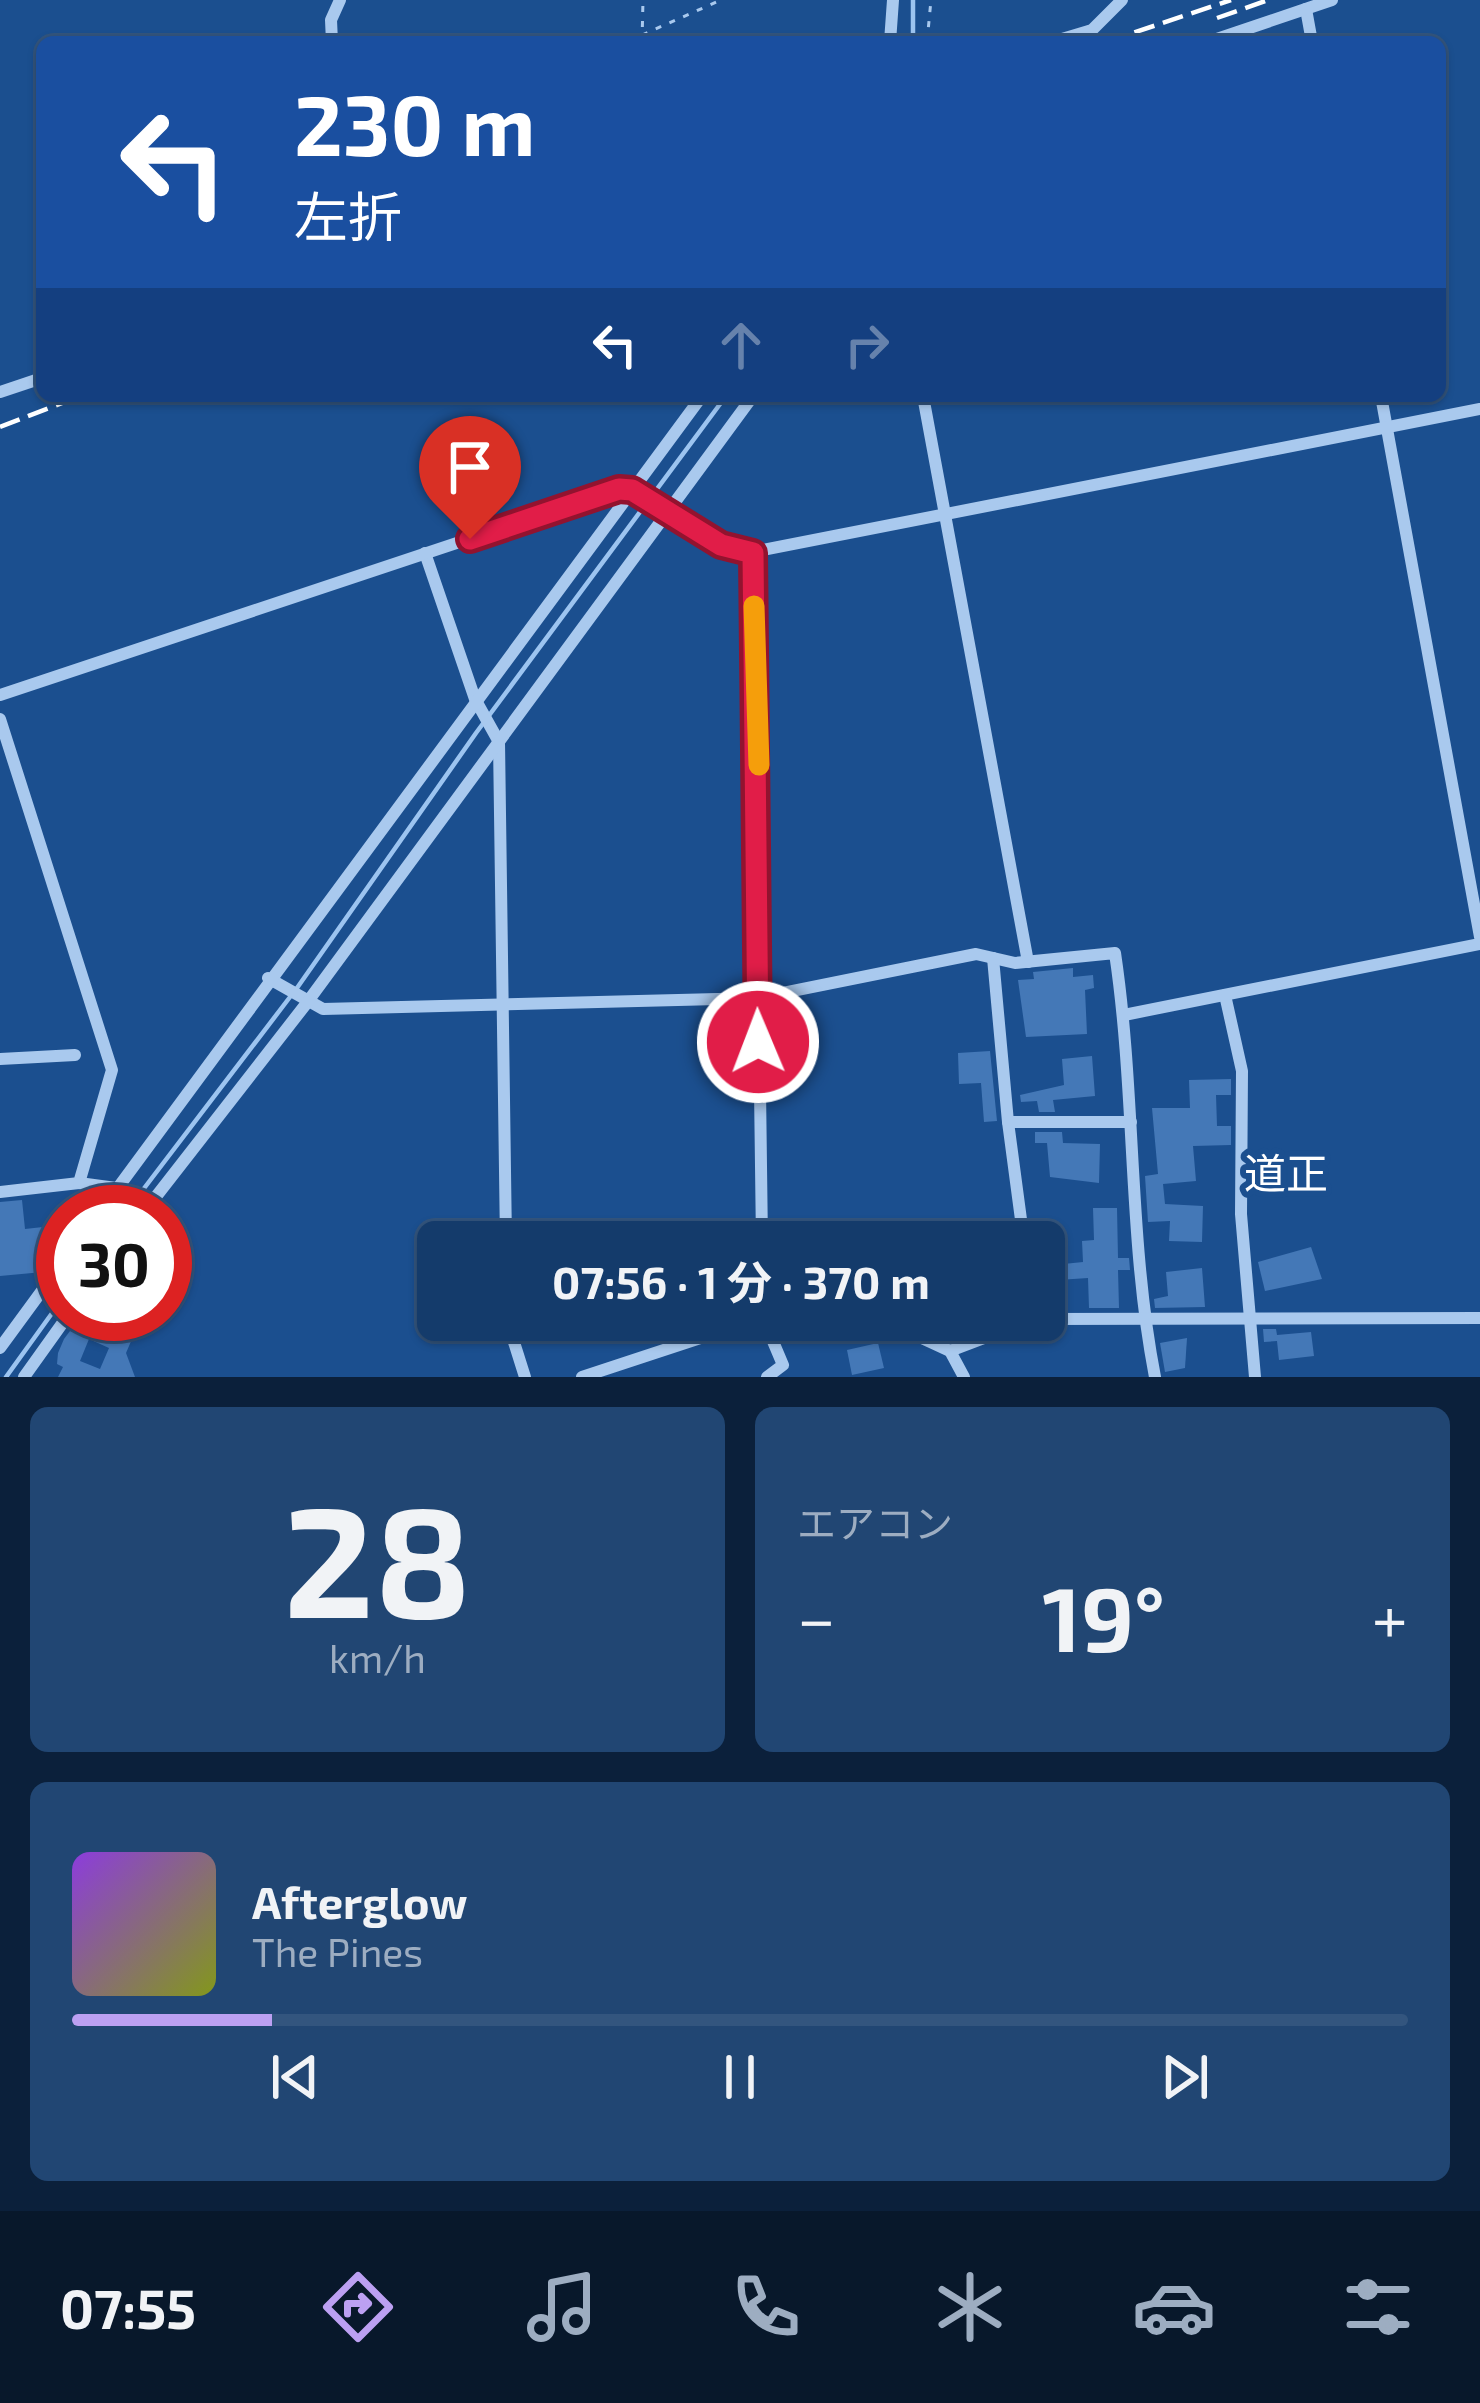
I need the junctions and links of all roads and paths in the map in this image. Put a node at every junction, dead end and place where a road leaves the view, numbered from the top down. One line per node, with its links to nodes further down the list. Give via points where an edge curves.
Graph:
1 (340, 0): 9 (street)
2 (643, 0): 10 (path)
3 (721, 0): 11 (path)
4 (893, 0): 12 (street)
5 (931, 0): 13 (path)
6 (1123, 0): 14 (street, via 1092,30)
7 (1332, 0): 8 (street)
8 (1306, 9): 15 (street); 16 (street)
9 (332, 36)
10 (642, 36)
11 (648, 36)
12 (890, 36)
13 (928, 36)
14 (1072, 36)
15 (1226, 36)
16 (1311, 36)
17 (36, 380): 18 (street)
18 (0, 392)
19 (698, 402): 25 (street)
20 (749, 402): 27 (street)
21 (924, 402): 26 (street)
22 (1382, 402): 24 (street)
23 (1480, 409): 24 (street)
24 (1387, 428): 26 (street); 34 (street)
25 (632, 490): 27 (street); 29 (street); 31 (street)
26 (945, 514): 28 (street); 36 (street)
27 (665, 515): 28 (street); 33 (street)
28 (753, 553): 39 (street)
29 (425, 554): 30 (street); 31 (street)
30 (0, 695)
31 (475, 699): 33 (street); 37 (street)
32 (0, 719): 47 (street, via 112,1070)
33 (499, 742): 40 (street); 41 (street)
34 (1480, 941): 38 (street)
35 (993, 958): 36 (street); 39 (street, via 976,954); 45 (street)
36 (1028, 962): 42 (street, via 1114,953)
37 (268, 978): 40 (street); 49 (street)
38 (1225, 995): 42 (street); 58 (street, via 1242,1071)
39 (758, 998): 41 (street); 53 (street)
40 (306, 1004): 41 (street); 50 (street)
41 (506, 1004): 52 (street)
42 (1124, 1015): 46 (street)
43 (75, 1054): 44 (street)
44 (0, 1059)
45 (1008, 1122): 46 (street); 54 (street)
46 (1131, 1122): 59 (street)
47 (79, 1183): 48 (street); 51 (street)
48 (94, 1185)
49 (118, 1185)
50 (165, 1185)
51 (0, 1192)
52 (506, 1221)
53 (761, 1221)
54 (1021, 1221)
55 (36, 1299): 66 (street)
56 (1480, 1318): 58 (street)
57 (1065, 1320): 59 (street)
58 (1246, 1320): 59 (street); 74 (street)
59 (1144, 1322): 73 (street)
60 (50, 1341): 68 (street)
61 (514, 1341): 69 (street)
62 (694, 1341): 70 (street)
63 (771, 1341): 71 (street, via 783,1364)
64 (929, 1341): 67 (street)
65 (976, 1341): 67 (street)
66 (0, 1348)
67 (950, 1351): 72 (street)
68 (24, 1377)
69 (525, 1377)
70 (582, 1377)
71 (767, 1377)
72 (964, 1377)
73 (1155, 1377)
74 (1255, 1377)

